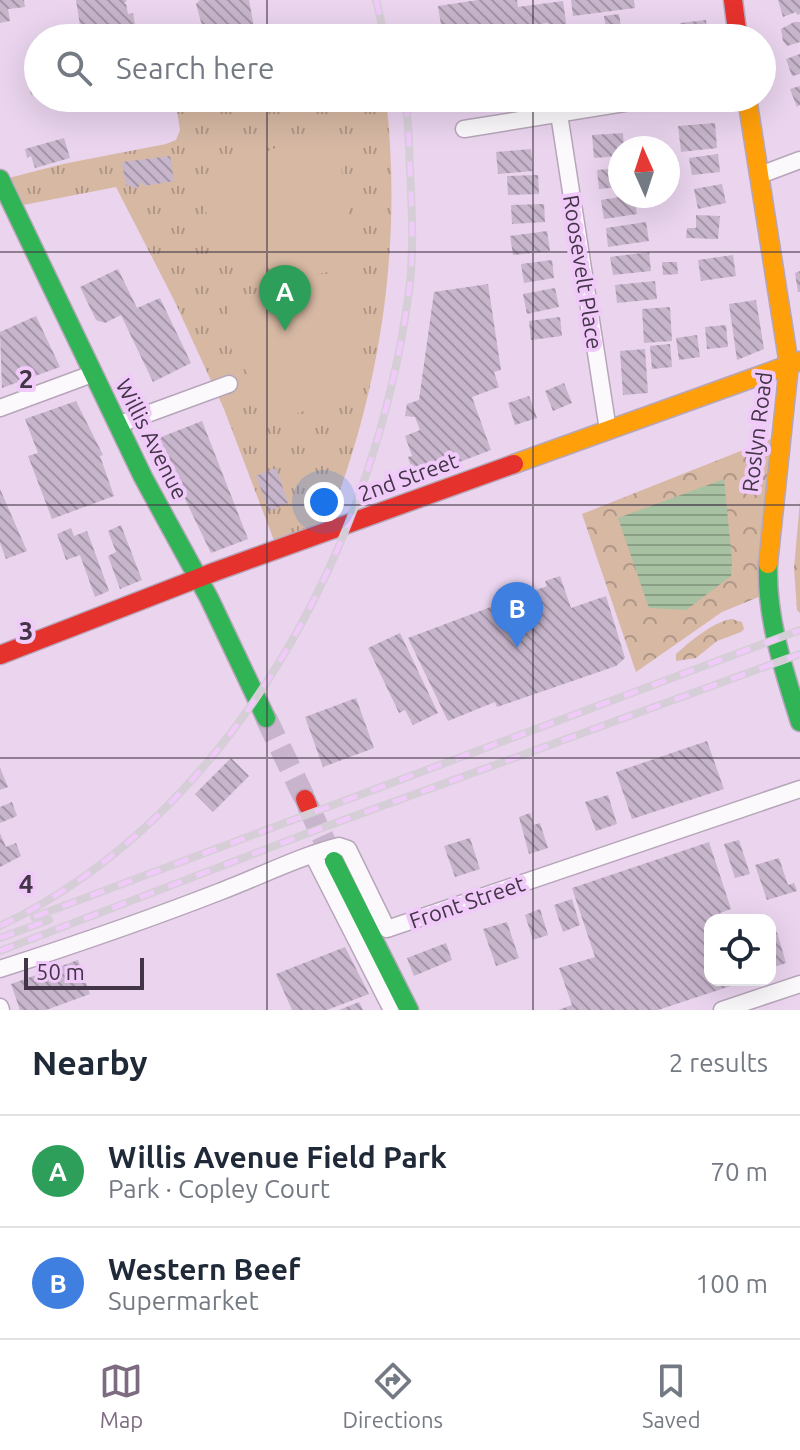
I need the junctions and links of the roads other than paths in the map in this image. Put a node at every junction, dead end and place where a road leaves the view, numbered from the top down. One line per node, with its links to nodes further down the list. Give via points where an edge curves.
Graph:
1 (733, 0): 2 (main road)
2 (736, 24)
3 (571, 112): 5 (street)
4 (749, 112): 8 (main road, Roslyn Road)
5 (559, 114): 6 (street); 15 (street, Roosevelt Place)
6 (464, 129)
7 (800, 160): 8 (street)
8 (760, 175): 10 (main road, Roslyn Road)
9 (0, 179): 11 (main road, Willis Avenue)
10 (795, 363): 15 (main road, 2nd Street); 19 (main road, Roslyn Road, via 767,569 775,640)
11 (92, 374): 13 (street); 14 (main road, Willis Avenue)
12 (229, 384): 14 (street)
13 (0, 408)
14 (117, 425): 16 (main road, Willis Avenue)
15 (608, 430): 16 (main road, 2nd Street)
16 (198, 578): 17 (main road, 2nd Street); 18 (main road, Willis Avenue)
17 (0, 655)
18 (266, 718)
19 (800, 722)
20 (800, 789): 21 (street, Front Street, via 387,929 346,847)
21 (313, 855): 23 (street, Front Street); 25 (street)
22 (334, 861): 26 (main road)
23 (0, 969)
24 (800, 984): 27 (street)
25 (392, 1010)
26 (409, 1010)
27 (722, 1010)

